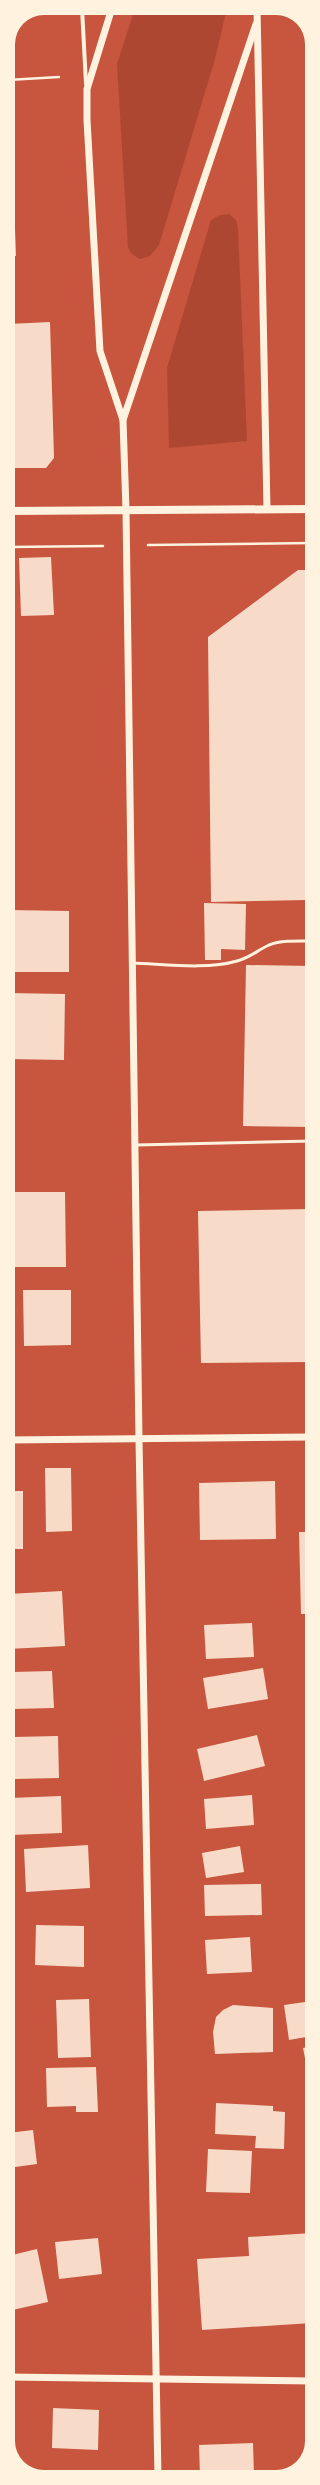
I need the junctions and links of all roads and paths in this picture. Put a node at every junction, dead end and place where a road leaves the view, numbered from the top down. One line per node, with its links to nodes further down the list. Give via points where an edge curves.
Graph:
1 (82, 15): 7 (street)
2 (110, 15): 7 (street)
3 (258, 15): 4 (street)
4 (258, 18): 8 (street); 10 (street)
5 (59, 77): 6 (path)
6 (15, 80)
7 (87, 89): 8 (street, via 100,351)
8 (123, 420): 11 (street)
9 (305, 508): 10 (main road)
10 (267, 509): 11 (main road)
11 (126, 510): 12 (main road); 14 (street)
12 (15, 511)
13 (305, 543): 14 (path)
14 (126, 546): 15 (path); 17 (street)
15 (15, 547)
16 (305, 941): 17 (lane, via 285,941 270,945 257,954 236,962)
17 (132, 963): 19 (street)
18 (305, 1141): 19 (lane)
19 (135, 1145): 21 (street)
20 (305, 1437): 21 (street)
21 (139, 1439): 22 (street); 24 (street)
22 (15, 1440)
23 (15, 2377): 24 (street)
24 (156, 2379): 25 (street); 26 (street)
25 (305, 2381)
26 (158, 2470)

